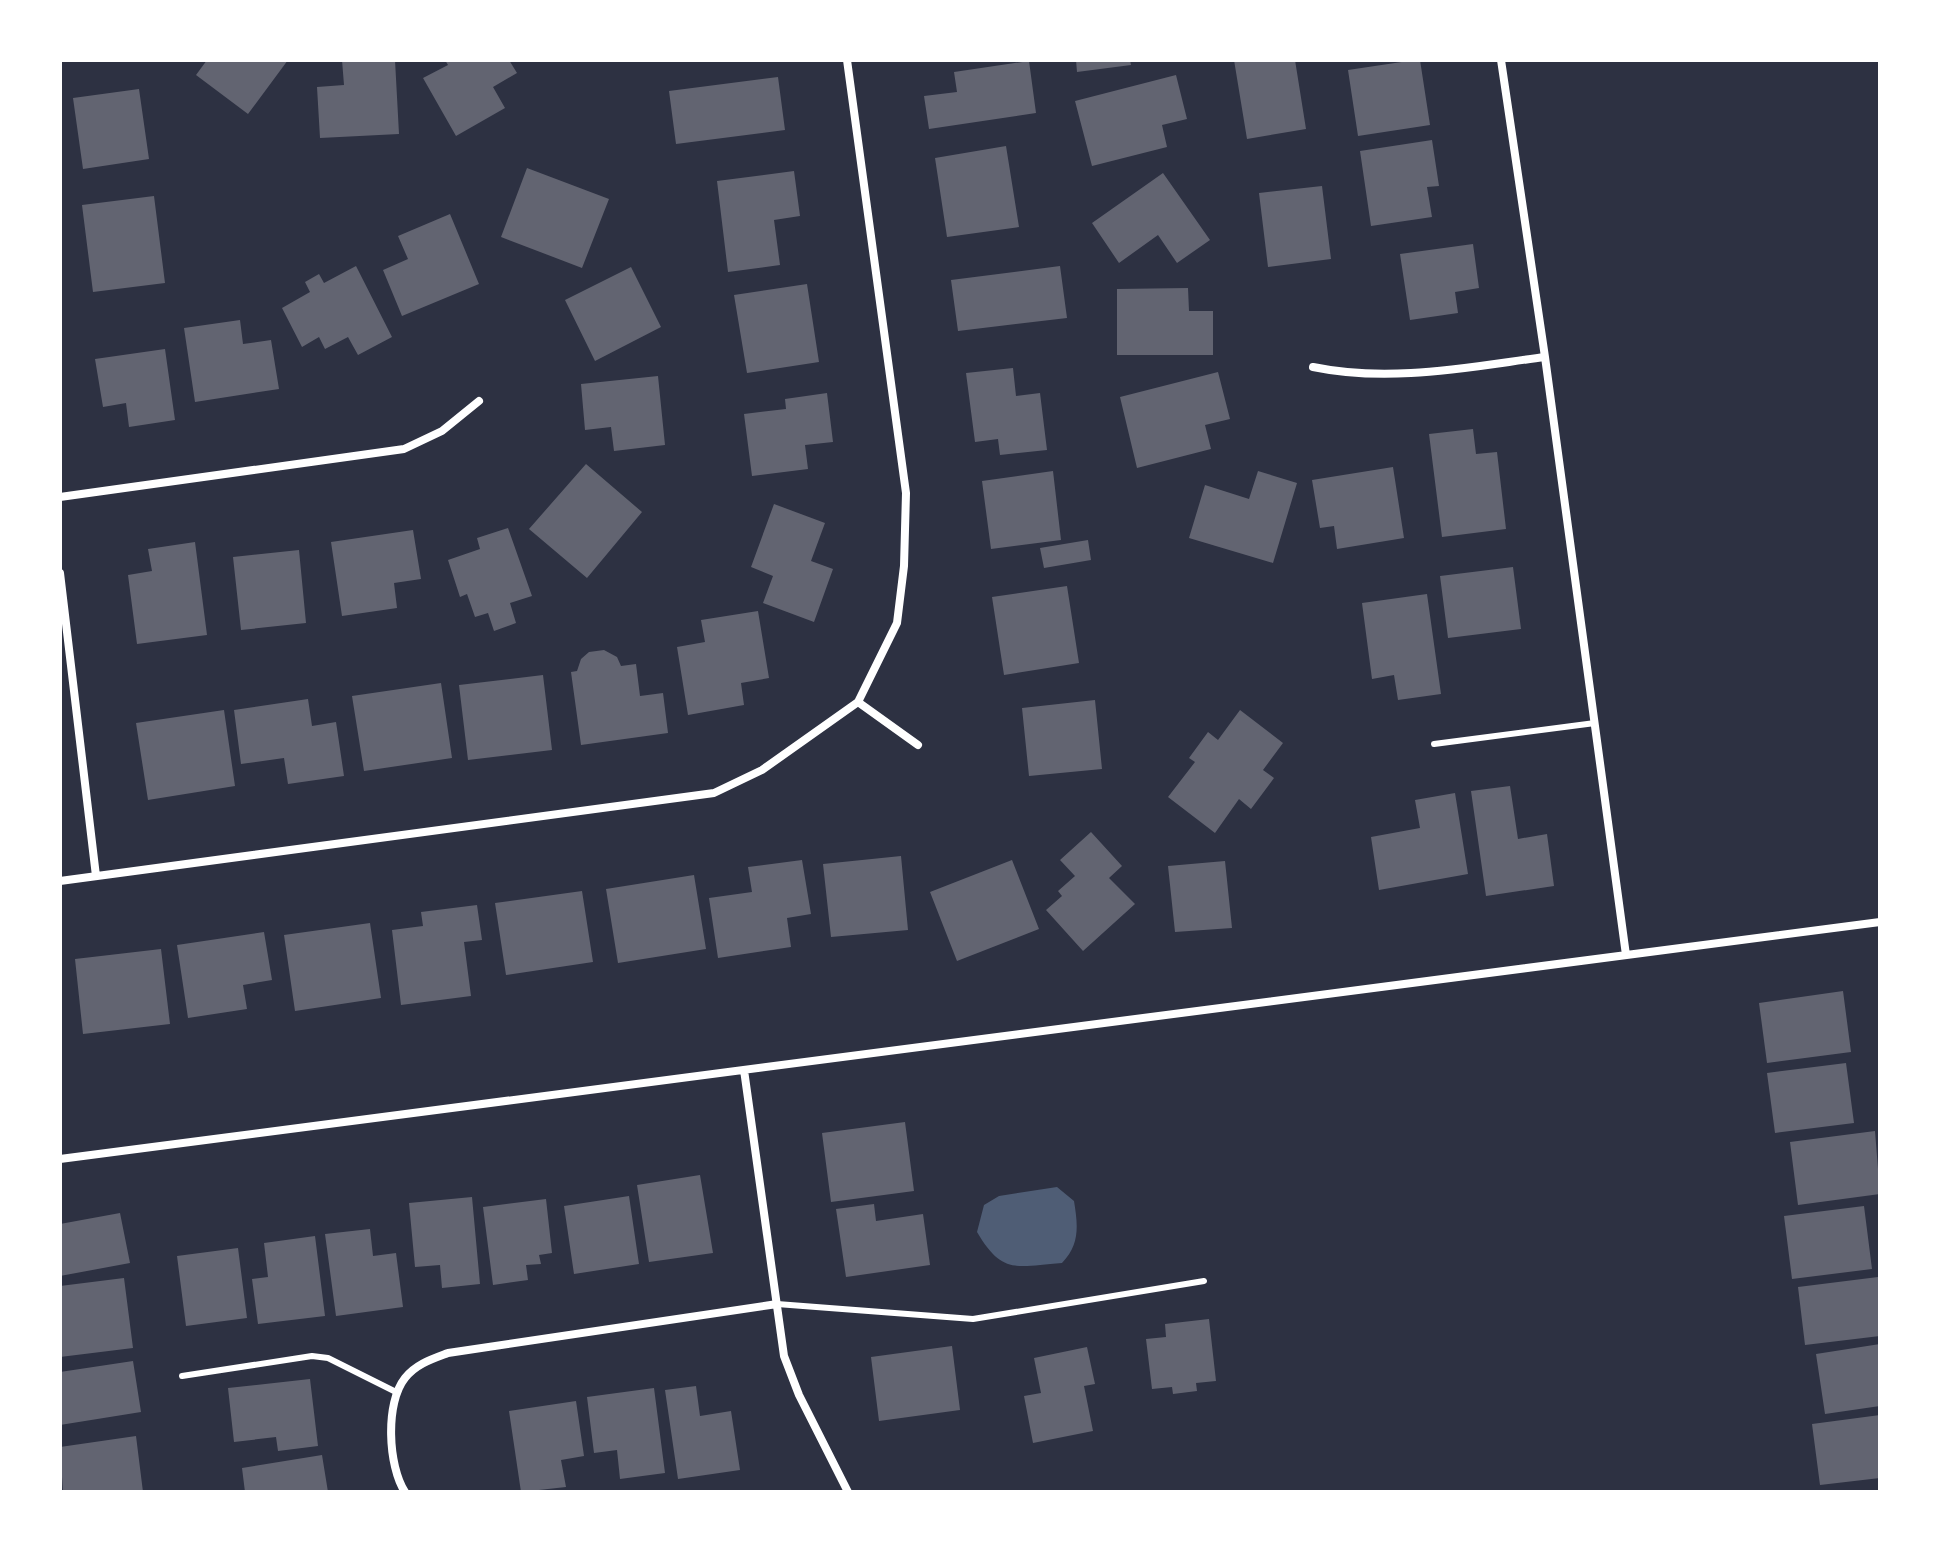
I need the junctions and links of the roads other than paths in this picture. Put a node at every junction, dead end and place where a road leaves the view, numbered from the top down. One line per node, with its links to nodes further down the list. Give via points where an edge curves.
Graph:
1 (847, 60): 8 (street, via 906,493 897,623)
2 (1501, 60): 3 (street)
3 (1545, 357): 4 (street, via 1388,376); 9 (street)
4 (1313, 367)
5 (479, 401): 6 (street, via 442,431 404,449)
6 (60, 497)
7 (60, 573): 12 (street)
8 (858, 702): 11 (street); 12 (street, via 762,770 714,793)
9 (1595, 723): 10 (lane); 15 (street)
10 (1434, 744)
11 (918, 745)
12 (96, 876): 13 (street)
13 (60, 881)
14 (1880, 922): 15 (street)
15 (1626, 955): 16 (street)
16 (744, 1070): 17 (street); 19 (street)
17 (60, 1159)
18 (1204, 1281): 19 (lane, via 973,1319)
19 (777, 1304): 21 (street, via 448,1353 419,1364); 23 (street, via 784,1356)
20 (182, 1376): 21 (lane, via 312,1356 328,1358)
21 (396, 1392): 22 (street, via 390,1431)
22 (405, 1492)
23 (848, 1492)

